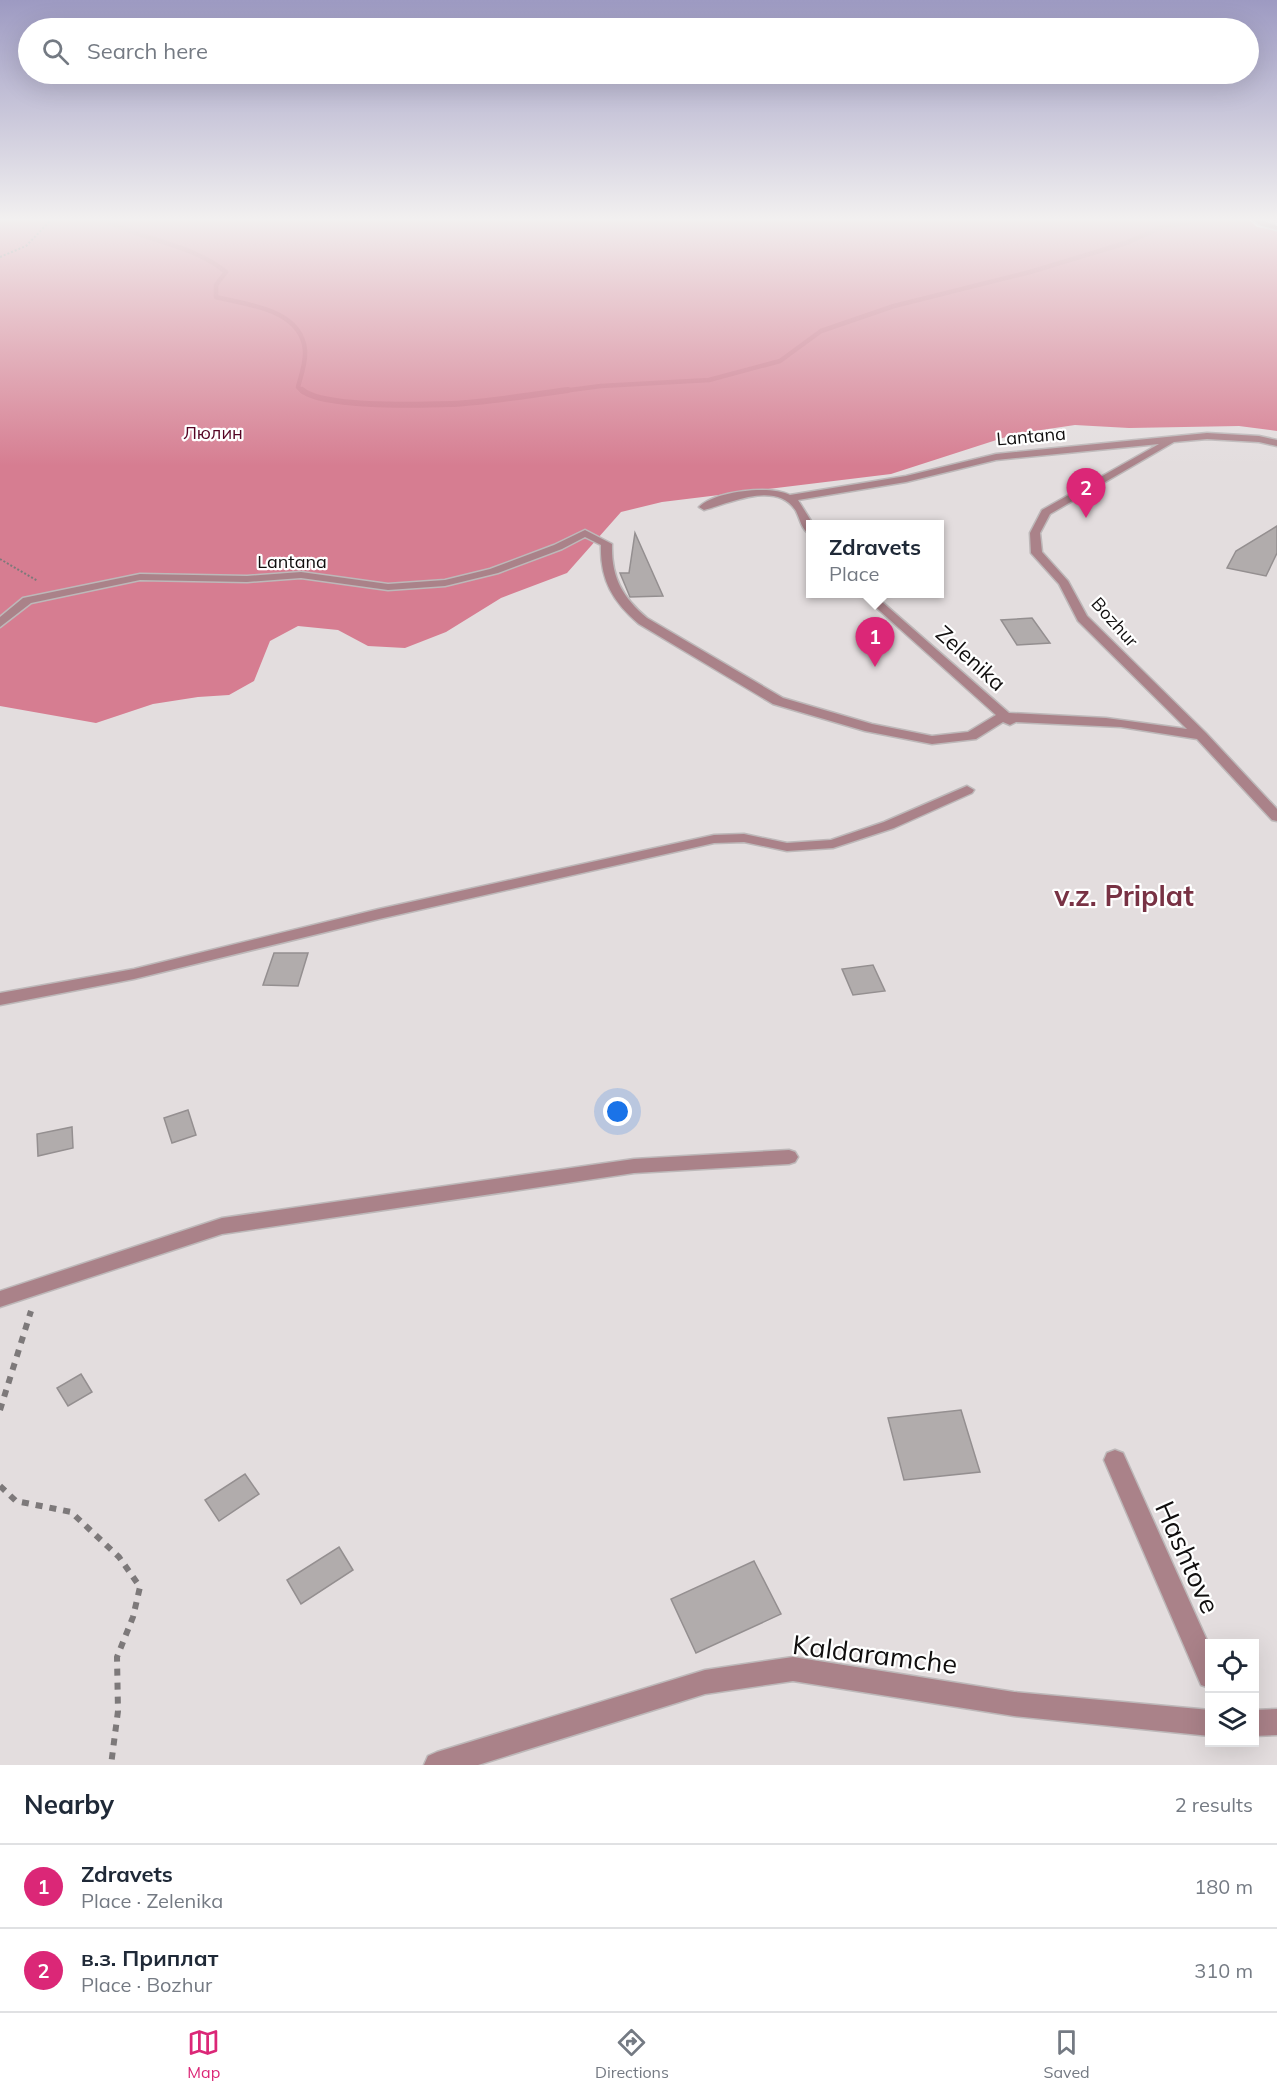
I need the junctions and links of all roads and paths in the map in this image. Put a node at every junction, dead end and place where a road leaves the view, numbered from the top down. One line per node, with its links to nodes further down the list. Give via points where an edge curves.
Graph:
1 (1169, 442): 2 (street, Lantana, via 1207,436); 3 (street, Lantana, via 996,457 906,479); 13 (street, Bozhur, via 1046,512 1035,533 1037,553 1064,583 1082,618)
2 (1277, 443)
3 (790, 498): 4 (street, via 737,495); 5 (street)
4 (704, 507)
5 (806, 521)
6 (0, 559): 7 (path)
7 (50, 588): 9 (street)
8 (871, 598): 11 (street, Zelenika)
9 (27, 600): 10 (street, Lantana); 11 (street, Lantana, via 140,577 247,579 301,575 388,587 445,583 494,571 585,533 607,544 608,575 624,606 778,701 870,729 932,740 971,736)
10 (0, 623)
11 (1004, 716): 12 (street, Zelenika); 13 (street, via 1024,721 1136,723)
12 (1020, 730)
13 (1201, 736): 15 (street, Bozhur)
14 (967, 790): 16 (street, via 889,825 833,844 787,847 744,838 714,839 379,914 134,975)
15 (1277, 817)
16 (0, 999)
17 (789, 1157): 18 (street, via 634,1166 222,1226)
18 (39, 1285): 19 (street); 20 (path)
19 (0, 1299)
20 (0, 1410)
21 (1115, 1460): 23 (street, Hashtove)
22 (0, 1486): 27 (path, via 16,1501 71,1512 119,1557 140,1587 117,1657 118,1711)
23 (1205, 1667)
24 (1277, 1722): 26 (street)
25 (1205, 1723): 28 (street, Kaldaramche, via 1014,1704 793,1669 705,1682)
26 (1259, 1723)
27 (111, 1765)
28 (437, 1765)

